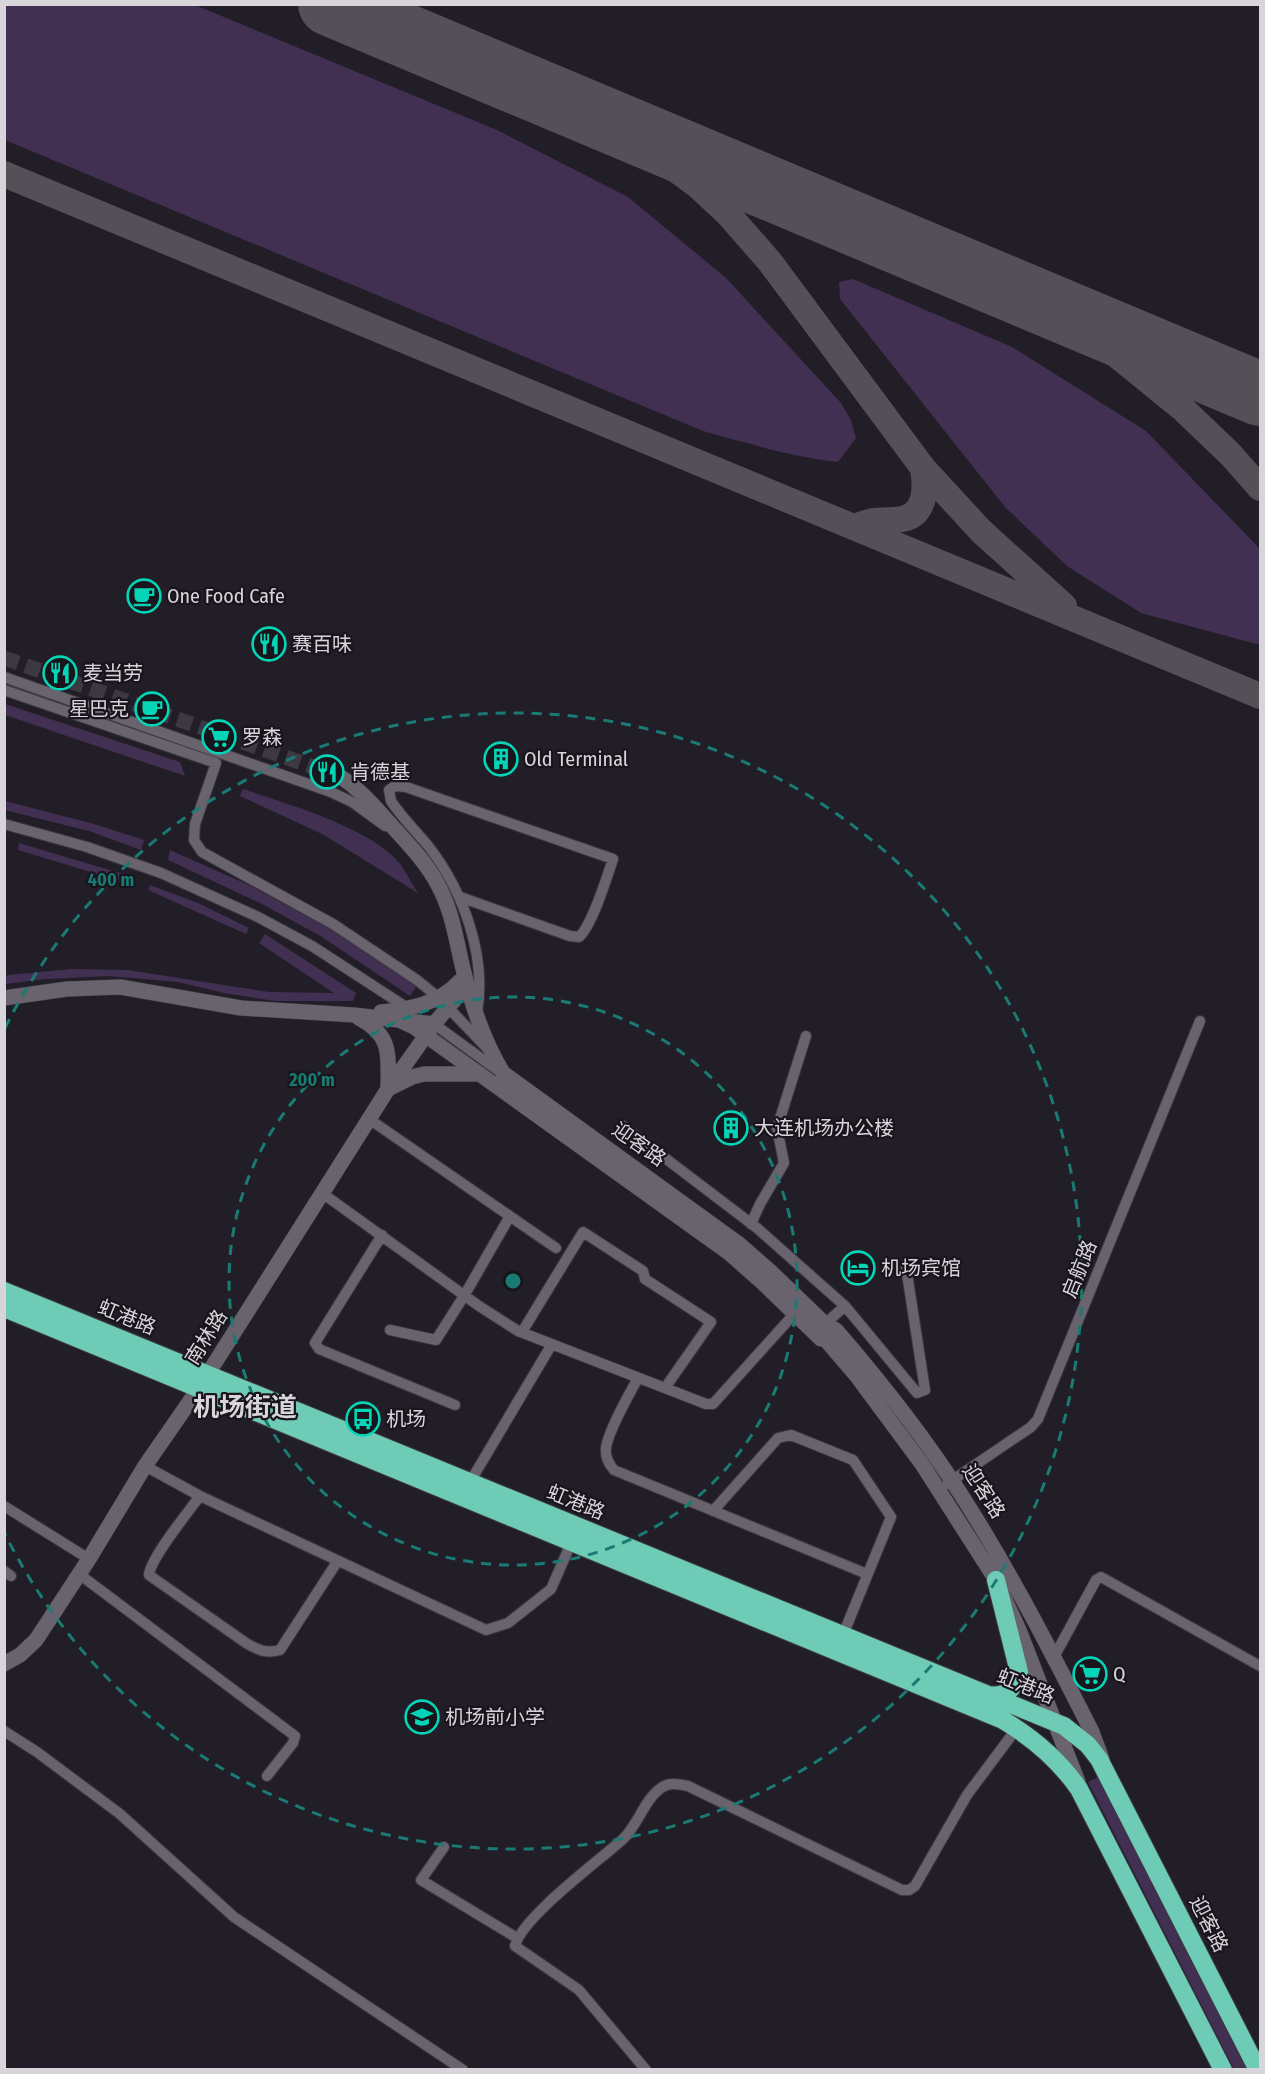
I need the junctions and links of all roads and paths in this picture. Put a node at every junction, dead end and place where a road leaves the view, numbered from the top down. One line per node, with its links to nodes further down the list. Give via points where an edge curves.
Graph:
1 (4, 677): 5 (street, via 331,792 352,802)
2 (4, 690): 9 (street, via 216,763 195,824 194,840 202,852 333,924)
3 (339, 776): 5 (main road, via 365,797)
4 (4, 824): 10 (street, via 161,873 258,917 294,937)
5 (405, 840): 7 (main road, via 437,883 456,932)
6 (460, 897): 6 (street, via 443,867 391,801 392,788 406,787 613,859 592,915 579,937); 12 (street, via 479,972)
7 (466, 981): 9 (main road, 南林路); 12 (main road)
8 (4, 998): 11 (main road, via 67,989 120,987 241,1008)
9 (444, 1002): 10 (main road); 14 (main road, 南林路); 16 (street)
10 (404, 1014): 11 (main road); 14 (main road)
11 (354, 1015): 19 (main road, via 379,1032 386,1044)
12 (477, 1015): 16 (main road)
13 (1200, 1022): 43 (street, 启航路, via 1038,1419)
14 (430, 1030): 17 (street); 18 (main road, 迎客路); 19 (main road, 南林路)
15 (806, 1036): 24 (street, via 777,1128 784,1163)
16 (490, 1051): 17 (main road)
17 (502, 1073): 33 (main road, 迎客路, via 739,1244)
18 (480, 1074): 19 (main road, via 424,1074); 32 (main road, 迎客路, via 695,1228)
19 (388, 1089): 20 (main road, 南林路)
20 (369, 1119): 22 (main road, 南林路); 23 (street)
21 (623, 1126): 24 (street)
22 (322, 1193): 25 (street); 38 (main road, 南林路)
23 (510, 1216): 26 (street); 29 (street)
24 (751, 1224): 30 (street)
25 (382, 1235): 29 (street); 40 (street, via 315,1343 319,1349)
26 (556, 1248)
27 (906, 1267): 30 (street, via 925,1390 917,1393)
28 (4, 1291): 38 (highway, 虹港路)
29 (464, 1296): 34 (street, via 435,1340); 35 (street)
30 (845, 1306): 33 (street)
31 (4, 1308): 38 (highway, 虹港路)
32 (795, 1313): 39 (street, via 713,1404); 43 (main road, 迎客路, via 826,1340)
33 (825, 1324): 43 (main road, 迎客路, via 836,1329 902,1410)
34 (390, 1330)
35 (522, 1332): 36 (street); 39 (street, via 583,1232 711,1322)
36 (552, 1344): 37 (street); 42 (street)
37 (638, 1378): 39 (street); 46 (street, via 609,1437 607,1462 614,1470)
38 (203, 1381): 41 (main road, 南林路); 42 (highway, 虹港路); 47 (highway, 虹港路)
39 (665, 1388)
40 (455, 1405)
41 (145, 1466): 44 (street); 48 (main road, 南林路)
42 (470, 1482): 53 (highway, 虹港路)
43 (945, 1485): 52 (main road, 迎客路); 54 (main road, 迎客路, via 985,1533)
44 (200, 1496): 49 (street); 49 (street, via 158,1555 149,1575 257,1649 268,1653 280,1650)
45 (4, 1506): 48 (street)
46 (713, 1511): 51 (street); 51 (street, via 778,1438 791,1435 853,1461 891,1517)
47 (572, 1541): 49 (street, via 551,1589 508,1623 486,1630); 59 (highway, 虹港路, via 993,1714)
48 (89, 1559): 50 (main road, 南林路)
49 (337, 1562)
50 (79, 1574): 55 (main road, 南林路, via 36,1640); 61 (street, via 295,1736)
51 (867, 1574): 53 (street)
52 (996, 1580): 57 (highway, via 1019,1672 1009,1691); 58 (main road, 迎客路)
53 (843, 1635): 57 (highway, 虹港路)
54 (1054, 1658): 56 (street, via 1101,1577); 62 (main road, 迎客路, via 1092,1732)
55 (4, 1664)
56 (1260, 1666)
57 (989, 1695): 58 (highway, 虹港路)
58 (1055, 1722): 62 (highway, 虹港路, via 1088,1745); 63 (main road, 迎客路)
59 (1017, 1728): 63 (highway, 虹港路, via 1067,1772); 65 (street, via 967,1795 915,1886 909,1890 675,1783 656,1792 625,1838 583,1872)
60 (4, 1731): 66 (street, via 120,1814 234,1917)
61 (267, 1776)
62 (1110, 1780): 69 (highway, 迎客路)
63 (1086, 1802): 68 (highway, 迎客路)
64 (444, 1846): 65 (street, via 422,1880)
65 (517, 1938): 67 (street, via 515,1946 522,1952 579,1990)
66 (464, 2070)
67 (646, 2070)
68 (1223, 2070)
69 (1258, 2070)

